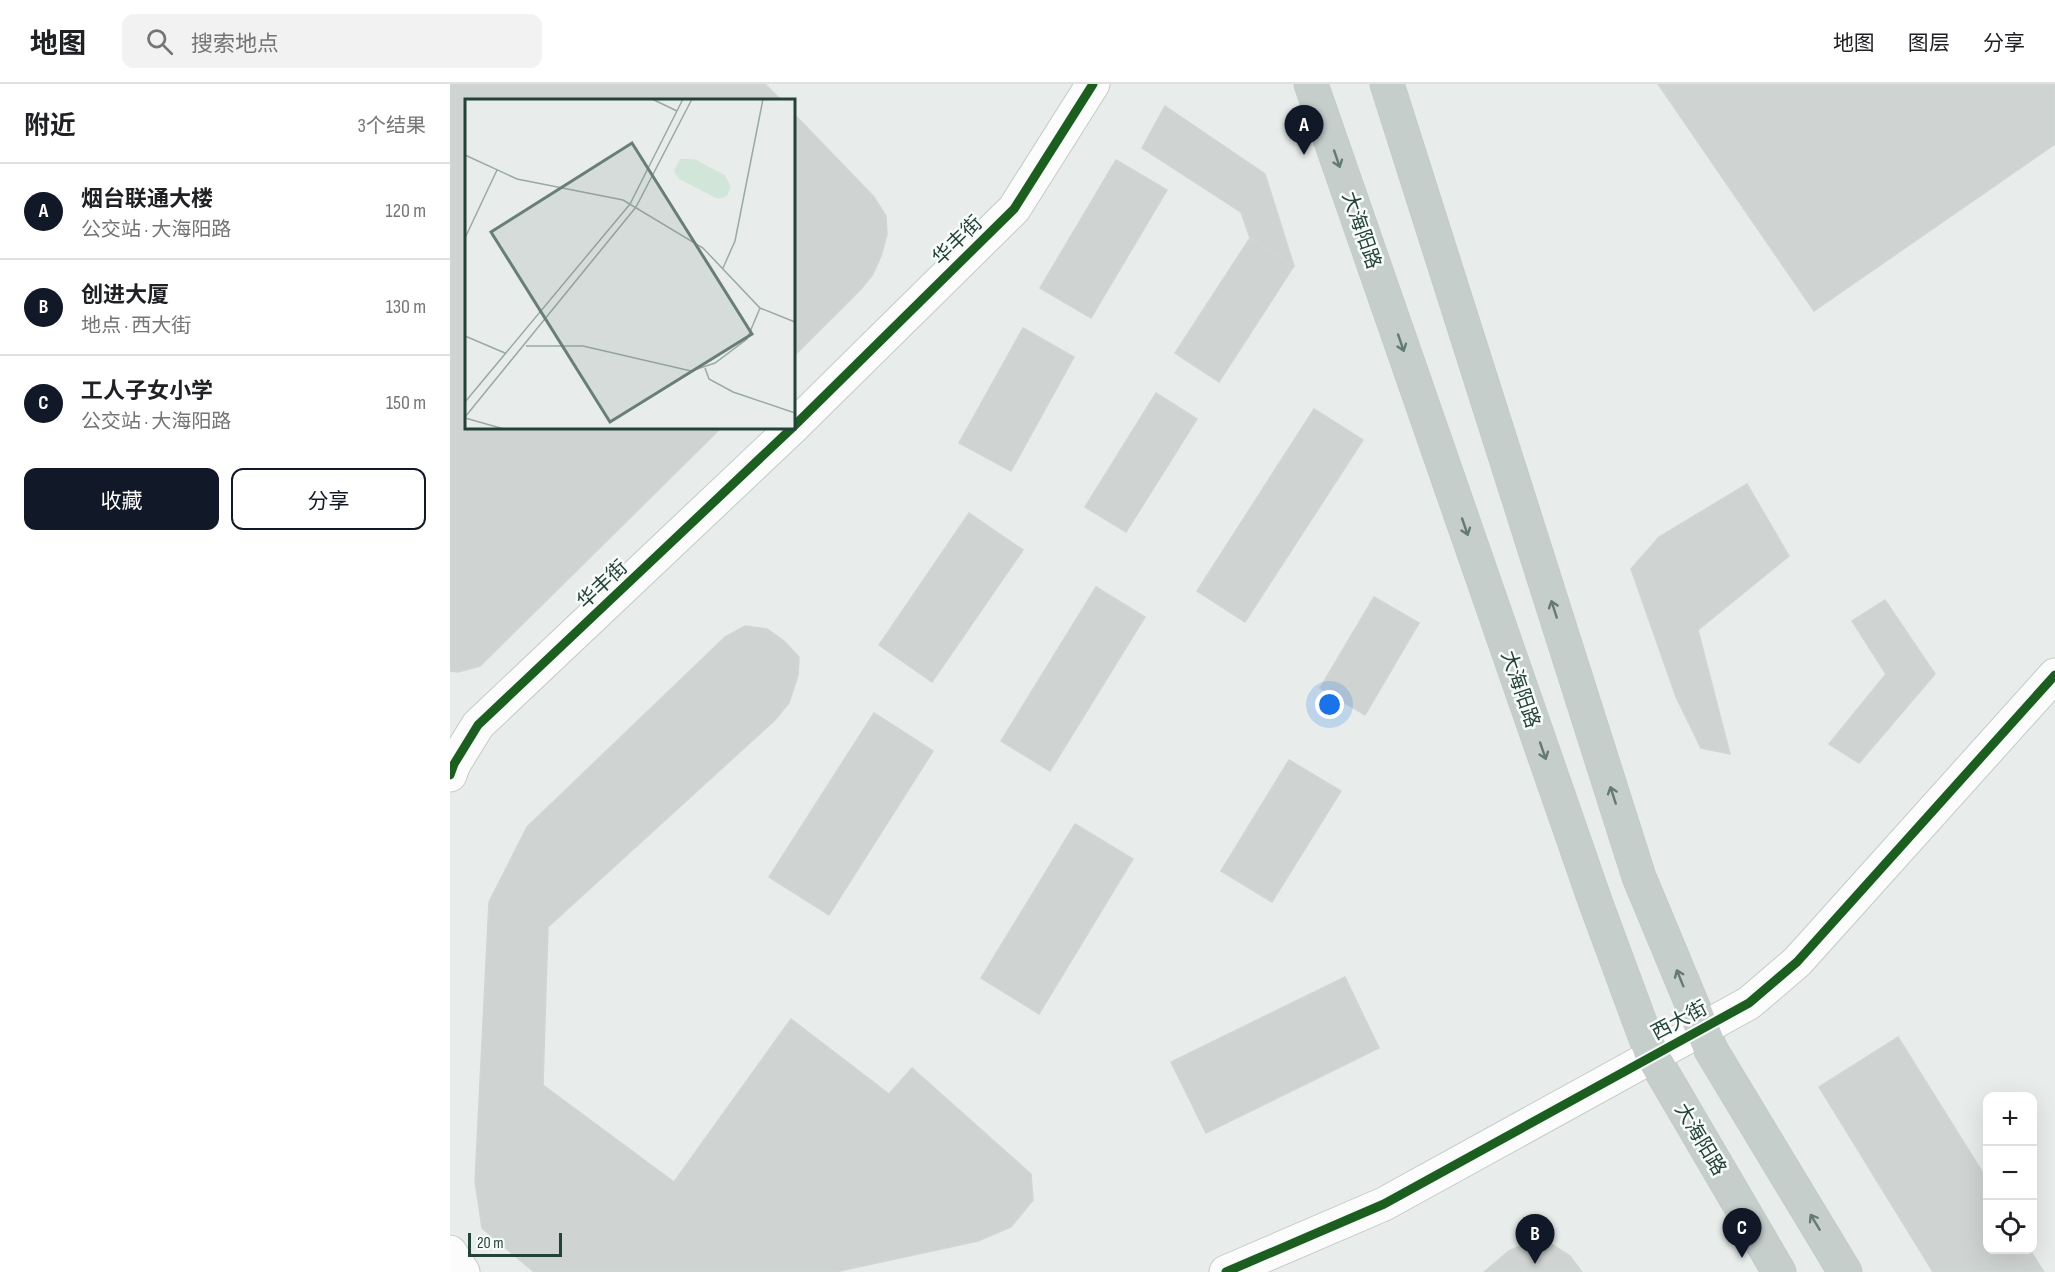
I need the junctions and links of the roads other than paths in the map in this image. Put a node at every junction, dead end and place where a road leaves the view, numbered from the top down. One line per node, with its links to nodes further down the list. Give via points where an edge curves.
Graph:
1 (1093, 84): 4 (street, 华丰街, via 1014,209)
2 (1311, 84): 9 (highway, 大海阳路, one-way to 9)
3 (1387, 84): 8 (highway, one-way to 3, via 1639,877)
4 (795, 425)
5 (791, 429): 7 (street, 华丰街, via 478,725)
6 (2055, 675): 8 (street, 西大街, via 1797,962 1749,1003)
7 (450, 775)
8 (1701, 1028): 9 (street, 西大街); 14 (highway, one-way to 8)
9 (1652, 1055): 12 (street, 西大街, via 1384,1204); 13 (highway, 大海阳路)
10 (450, 1252): 11 (street)
11 (463, 1272)
12 (1226, 1272)
13 (1779, 1272)
14 (1845, 1272)

